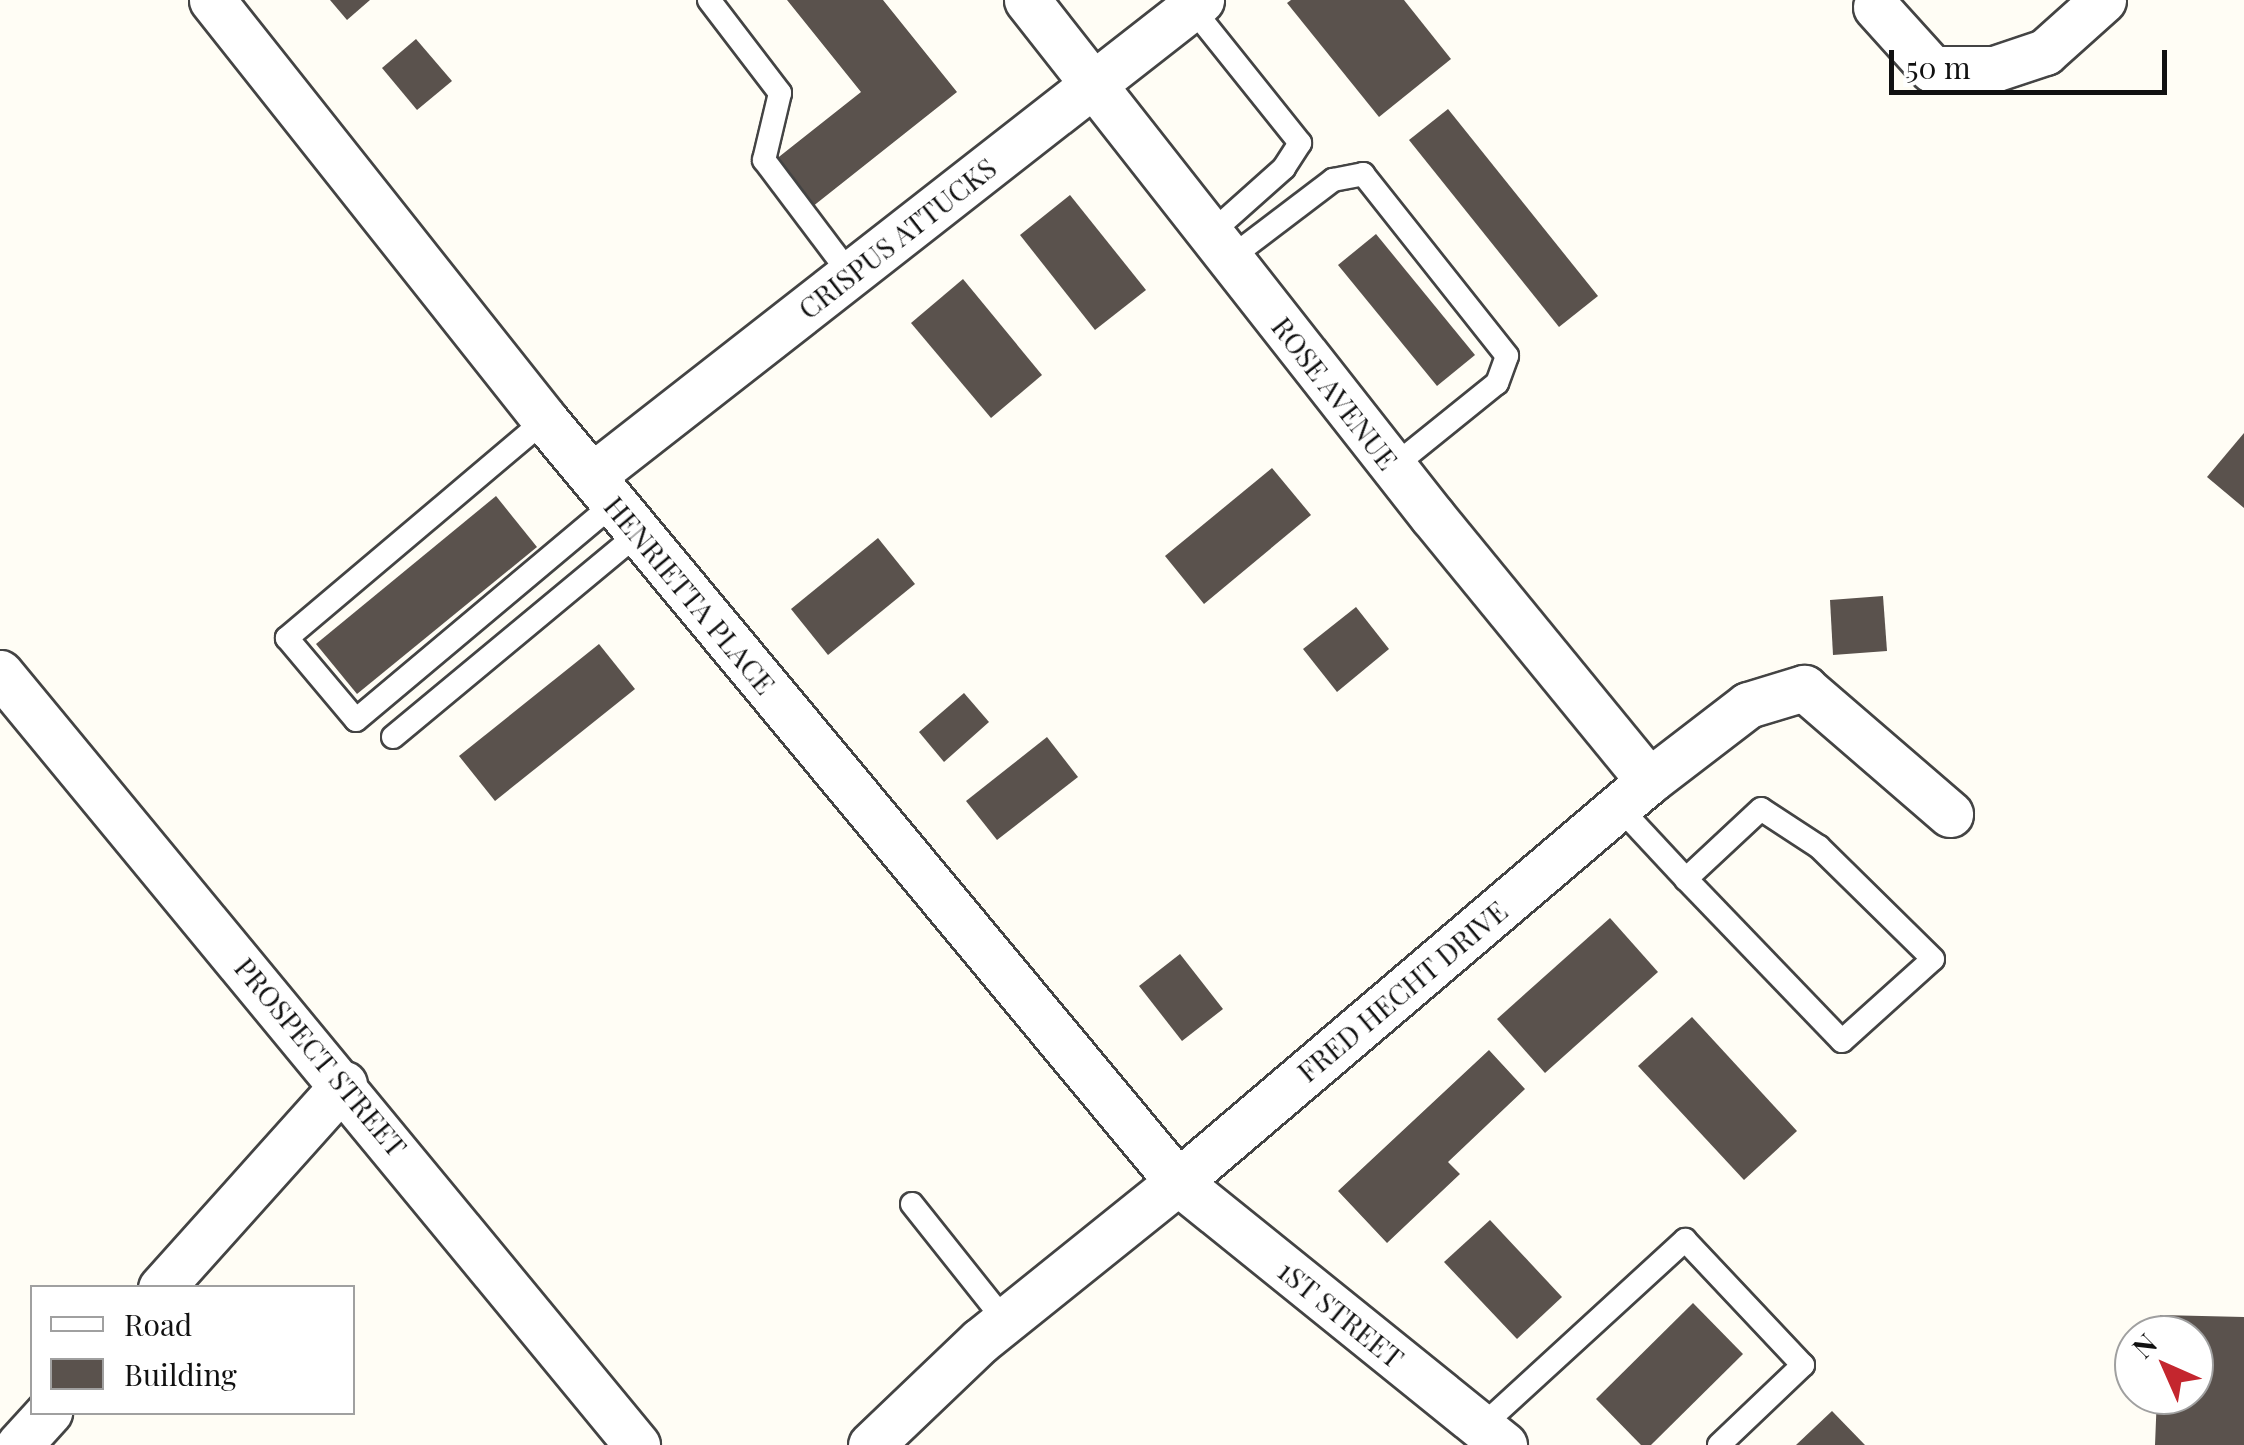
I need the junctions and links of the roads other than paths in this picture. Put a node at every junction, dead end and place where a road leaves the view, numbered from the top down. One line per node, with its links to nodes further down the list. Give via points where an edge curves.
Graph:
1 (212, 0): 10 (street, HENRIETTA PLACE)
2 (709, 0): 9 (lane, via 780,94 764,160)
3 (1027, 0): 7 (street, ROSE AVENUE)
4 (2104, 0): 6 (street, via 2045,52 1994,70 1932,70)
5 (1196, 4): 7 (street, CRISPUS ATTUCKS); 8 (lane, via 1300,143)
6 (1876, 7)
7 (1094, 86): 8 (street, ROSE AVENUE); 9 (street, CRISPUS ATTUCKS)
8 (1220, 247): 11 (street, ROSE AVENUE); 11 (lane, via 1333,180 1363,174 1506,356 1497,383)
9 (850, 274): 12 (street, CRISPUS ATTUCKS)
10 (545, 420): 12 (street, HENRIETTA PLACE); 12 (lane, via 286,638 356,720)
11 (1393, 466): 15 (street, ROSE AVENUE)
12 (615, 504): 14 (lane); 19 (street, HENRIETTA PLACE)
13 (10, 704): 18 (street, PROSPECT STREET)
14 (393, 737)
15 (1634, 794): 16 (street, FRED HECHT DRIVE, via 1748,705 1804,688); 17 (lane); 19 (street, FRED HECHT DRIVE)
16 (1950, 814)
17 (1686, 879): 17 (lane, via 1842,1042 1933,959 1819,846 1761,809)
18 (344, 1084): 21 (street); 26 (street, PROSPECT STREET)
19 (1178, 1182): 22 (street, FRED HECHT DRIVE); 24 (street, 1ST STREET)
20 (912, 1204): 22 (lane)
21 (164, 1285)
22 (1005, 1320): 27 (street, FRED HECHT DRIVE)
23 (46, 1415): 25 (street)
24 (1493, 1436): 28 (lane, via 1685,1240 1803,1365)
25 (20, 1445)
26 (638, 1445)
27 (871, 1445)
28 (1719, 1445)

